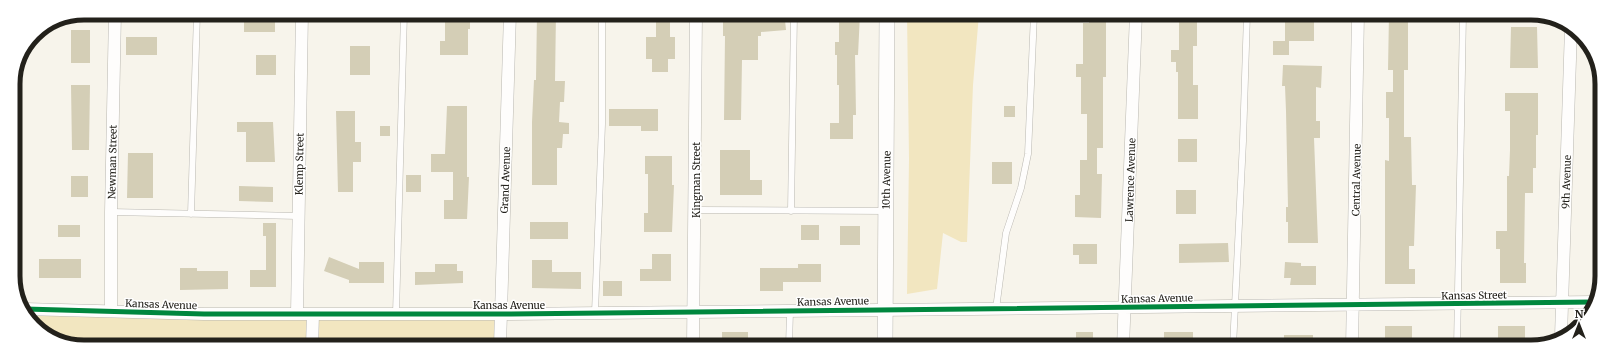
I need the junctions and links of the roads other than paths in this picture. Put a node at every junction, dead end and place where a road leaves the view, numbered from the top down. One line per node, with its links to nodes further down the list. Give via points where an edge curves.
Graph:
1 (115, 20): 19 (street, Newman Street)
2 (197, 20): 20 (lane)
3 (302, 20): 21 (street, Klemp Street)
4 (404, 20): 37 (lane)
5 (510, 20): 38 (street, Grand Avenue)
6 (602, 20): 34 (lane, via 602,124)
7 (696, 20): 16 (street, Kingman Street)
8 (794, 20): 17 (lane)
9 (888, 20): 18 (street, 10th Avenue)
10 (1034, 20): 29 (lane, via 1028,154 1021,188 1006,234)
11 (1136, 20): 27 (street, Lawrence Avenue)
12 (1247, 20): 25 (lane)
13 (1358, 20): 26 (street, Central Avenue)
14 (1463, 20): 24 (lane)
15 (1571, 34): 22 (street, 9th Avenue)
16 (696, 210): 17 (lane); 33 (street, Kingman Street)
17 (791, 211): 18 (lane)
18 (886, 211): 30 (street, 10th Avenue)
19 (111, 212): 20 (lane); 31 (street, Newman Street)
20 (191, 214): 21 (lane)
21 (298, 216): 35 (street, Klemp Street)
22 (1562, 302): 23 (street, Kansas Street); 24 (street, Kansas Street); 39 (street, 9th Avenue)
23 (1589, 302)
24 (1458, 304): 26 (street, Kansas Street); 48 (lane)
25 (1235, 305): 26 (street, Kansas Avenue); 27 (street, Kansas Avenue); 46 (lane)
26 (1354, 306): 47 (street, Central Avenue)
27 (1126, 308): 29 (street, Kansas Avenue); 45 (street, Lawrence Avenue)
28 (30, 309): 31 (street, Kansas Avenue)
29 (996, 309): 30 (street, Kansas Avenue)
30 (885, 310): 32 (street, Kansas Avenue); 44 (street, 10th Avenue)
31 (111, 311): 35 (street, Kansas Avenue)
32 (790, 311): 33 (street, Kansas Avenue); 43 (lane)
33 (694, 312): 34 (street, Kansas Avenue); 42 (street, Kingman Street)
34 (596, 313): 38 (street, Kansas Avenue)
35 (297, 314): 36 (street)
36 (313, 314): 37 (street, Kansas Avenue); 40 (street)
37 (396, 314): 38 (street, Kansas Avenue)
38 (501, 314): 41 (street, Grand Avenue)
39 (1561, 332)
40 (312, 340)
41 (500, 340)
42 (693, 340)
43 (789, 340)
44 (885, 340)
45 (1123, 340)
46 (1233, 340)
47 (1352, 340)
48 (1457, 340)

